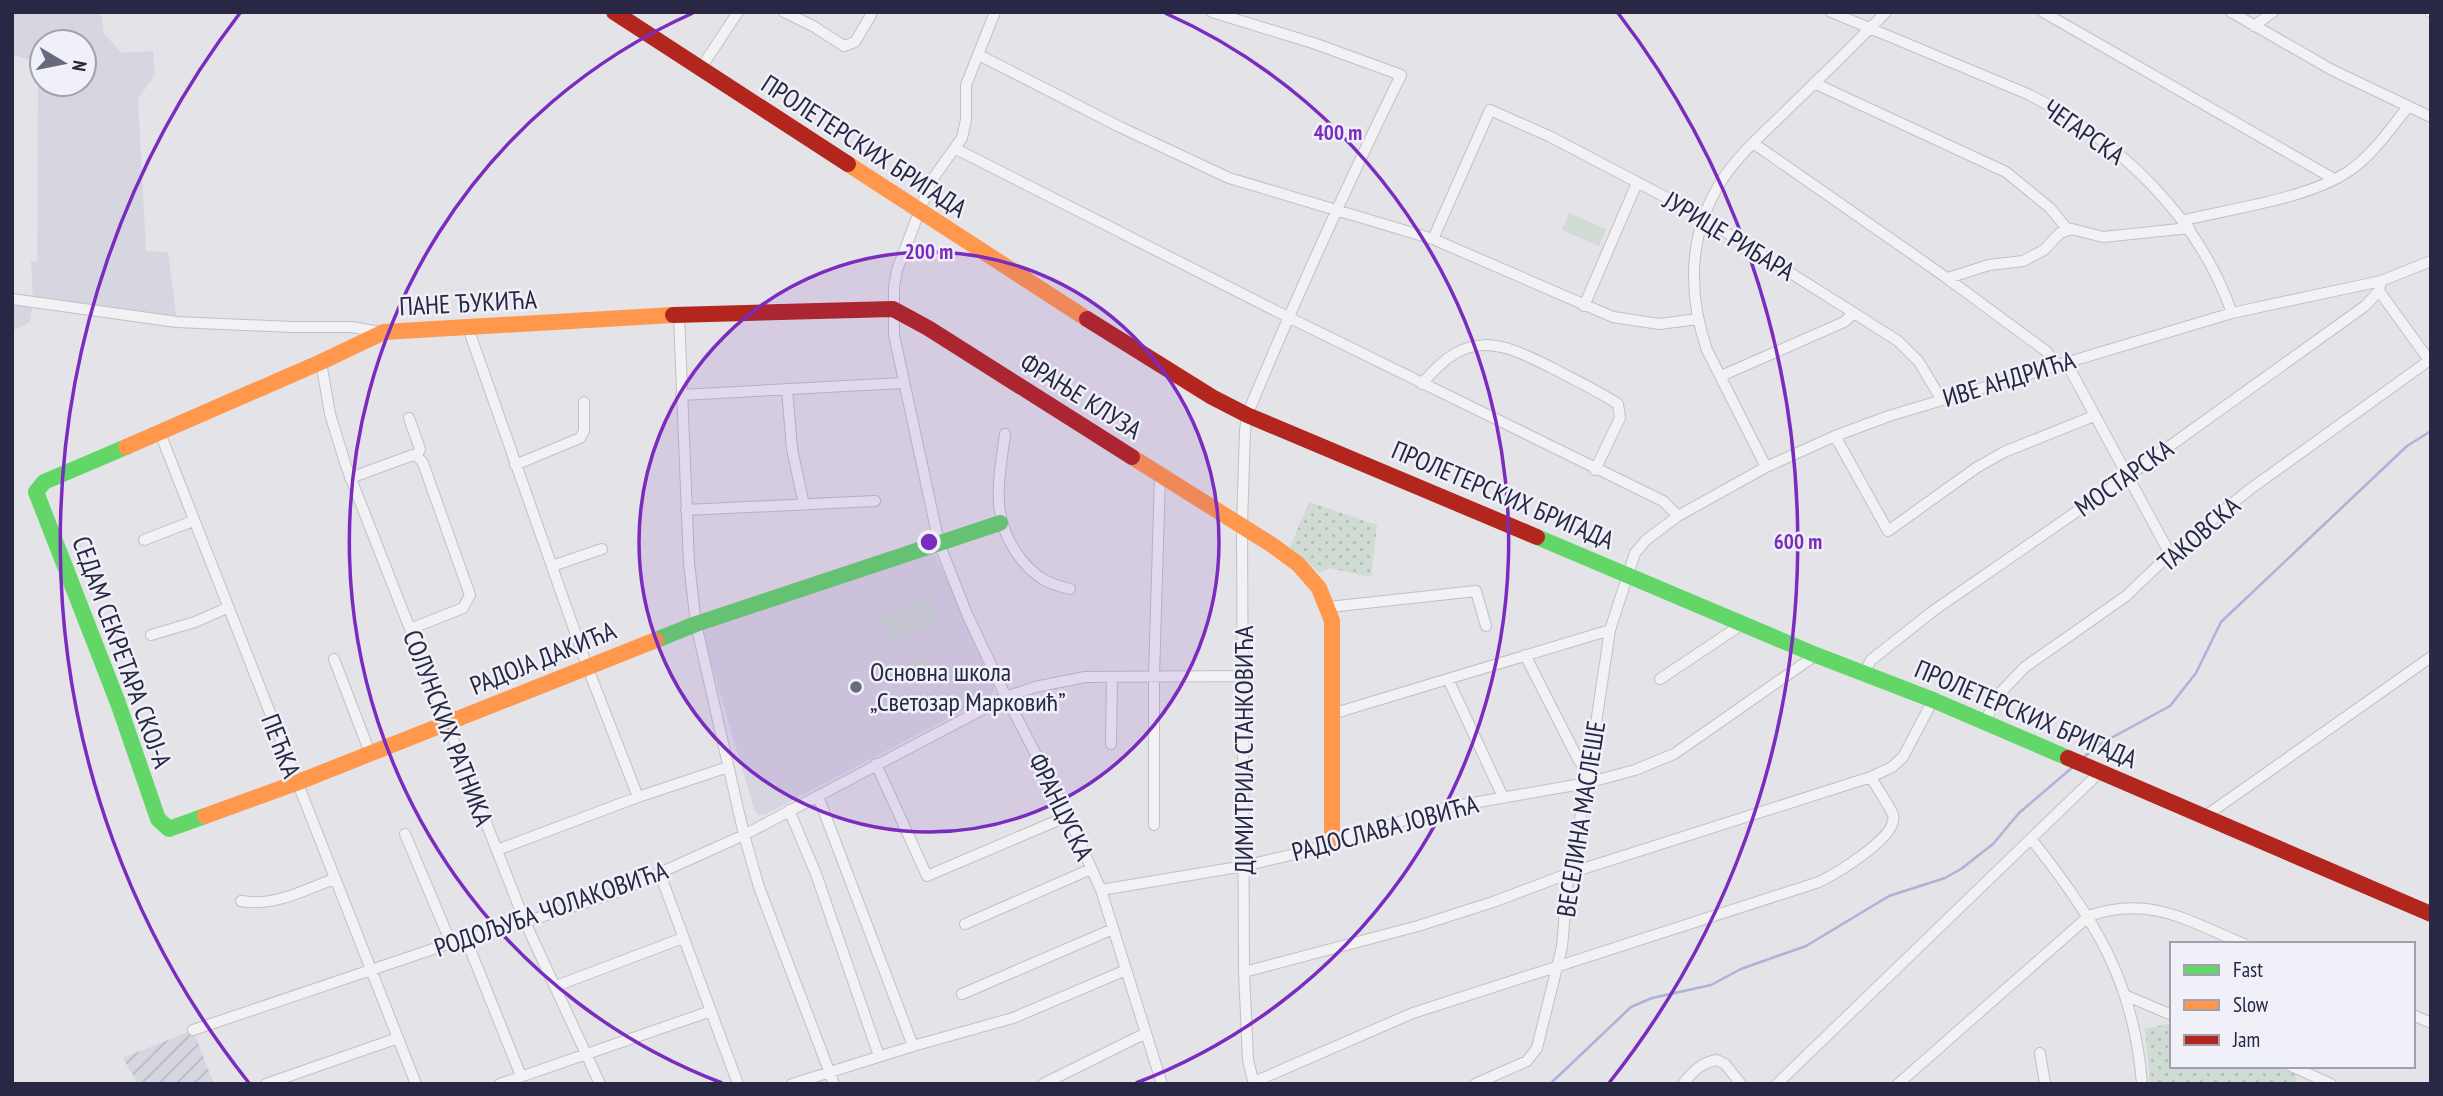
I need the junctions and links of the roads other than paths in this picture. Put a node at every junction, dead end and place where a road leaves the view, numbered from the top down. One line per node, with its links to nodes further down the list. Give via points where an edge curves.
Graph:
1 (614, 12): 15 (street, ПРОЛЕТЕРСКИХ БРИГАДА)
2 (738, 12): 15 (street)
3 (784, 12): 11 (street, via 844,47 855,42)
4 (995, 12): 14 (street)
5 (1212, 12): 23 (street, ДИМИТРИЈА СТАНКОВИЋА, via 1401,75)
6 (1831, 12): 13 (street, ЧЕГАРСКА)
7 (1886, 12): 13 (street)
8 (2043, 12): 21 (street)
9 (2231, 12): 12 (street)
10 (2273, 12): 12 (street)
11 (871, 15)
12 (2254, 26): 17 (street)
13 (1870, 29): 16 (street); 26 (street, ЧЕГАРСКА, via 2060,112 2128,161)
14 (979, 55): 20 (street, via 966,85 966,120); 23 (street, via 1229,178)
15 (701, 68): 24 (street, ПРОЛЕТЕРСКИХ БРИГАДА)
16 (1814, 83): 19 (street); 27 (street, via 2006,172 2050,208)
17 (2408, 107): 18 (street); 21 (street, via 2369,154)
18 (2431, 117)
19 (1753, 143): 25 (street, via 1718,185); 30 (street)
20 (956, 149): 24 (street, ФРАНЦУСКА, via 937,170); 40 (street)
21 (2334, 179): 26 (street)
22 (1637, 183): 25 (street, ЈУРИЦЕ РИБАРА); 28 (street, ЈУРИЦЕ РИБАРА, via 1490,110); 34 (street)
23 (1335, 210): 28 (street); 40 (street, ДИМИТРИЈА СТАНКОВИЋА)
24 (918, 211): 35 (street, ФРАНЦУСКА, via 897,270); 56 (street, ПРОЛЕТЕРСКИХ БРИГАДА)
25 (1704, 217): 37 (street, ЈУРИЦЕ РИБАРА); 41 (street, via 1693,277)
26 (2186, 224): 27 (street, via 2103,237); 38 (street, ЧЕГАРСКА)
27 (2068, 230): 30 (street, via 2023,261 1989,265)
28 (1433, 239): 34 (street)
29 (2431, 261): 31 (street, ИВЕ АНДРИЋА)
30 (1948, 278): 48 (street)
31 (2380, 286): 32 (street, ИВЕ АНДРИЋА); 36 (street, МОСТАРСКА); 46 (street, ТАКОВСКА)
32 (2354, 287): 36 (street, via 2361,292); 38 (street, ИВЕ АНДРИЋА)
33 (12, 299): 42 (street, via 177,322)
34 (1584, 306): 41 (street, via 1644,323)
35 (893, 309): 39 (street, ПАНЕ ЂУКИЋА); 50 (street, ФРАНЦУСКА); 66 (street, ФРАЊЕ КЛУЗА)
36 (2360, 309): 67 (street, МОСТАРСКА)
37 (1854, 313): 49 (street, via 1844,322); 54 (street, ЈУРИЦЕ РИБАРА, via 1898,341 1919,362)
38 (2232, 313): 48 (street, ИВЕ АНДРИЋА)
39 (679, 315): 43 (street, ПАНЕ ЂУКИЋА); 53 (street)
40 (1287, 317): 51 (street); 56 (street, ДИМИТРИЈА СТАНКОВИЋА)
41 (1698, 319): 49 (street)
42 (360, 328): 44 (street); 45 (street)
43 (468, 328): 44 (street, ПАНЕ ЂУКИЋА); 63 (street)
44 (384, 332): 45 (street, ПАНЕ ЂУКИЋА)
45 (359, 345): 47 (street, ПАНЕ ЂУКИЋА)
46 (2430, 359): 80 (street, ТАКОВСКА, via 2249,490)
47 (321, 362): 59 (street, ПАНЕ ЂУКИЋА); 68 (street, СОЛУНСКИХ РАТНИКА, via 330,414)
48 (2062, 363): 54 (street, ИВЕ АНДРИЋА); 57 (street)
49 (1721, 376): 64 (street)
50 (902, 383): 52 (street); 78 (street, ФРАНЦУСКА)
51 (1422, 384): 65 (street); 65 (street, via 1439,365 1468,347 1494,345 1524,353 1618,404 1620,418)
52 (787, 389): 53 (street); 71 (street, via 792,449)
53 (681, 395): 72 (street)
54 (1941, 399): 61 (street, ИВЕ АНДРИЋА)
55 (584, 402): 63 (street, via 580,438)
56 (1247, 415): 76 (street, ДИМИТРИЈА СТАНКОВИЋА); 82 (street, ПРОЛЕТЕРСКИХ БРИГАДА)
57 (2094, 416): 61 (street, via 2004,452 1888,531); 67 (street)
58 (410, 418): 62 (street, via 420,449)
59 (160, 433): 69 (street, ПАНЕ ЂУКИЋА); 74 (street, ПЕЋКА)
60 (1005, 433): 75 (street)
61 (1835, 436): 64 (street, ИВЕ АНДРИЋА)
62 (417, 456): 68 (street); 89 (street, via 470,595 463,608)
63 (515, 465): 81 (street)
64 (1766, 467): 73 (street, ИВЕ АНДРИЋА)
65 (1595, 470): 73 (street, via 1663,501)
66 (1160, 475): 76 (street, ФРАЊЕ КЛУЗА); 98 (street)
67 (2128, 476): 80 (street); 97 (street, МОСТАРСКА, via 1933,611 1871,660)
68 (351, 478): 89 (street, СОЛУНСКИХ РАТНИКА)
69 (37, 489): 124 (street, СЕДАМ СЕКРЕТАРА СКОЈ-А, via 158,819)
70 (875, 502): 71 (street)
71 (804, 505): 72 (street)
72 (686, 510): 87 (street)
73 (1678, 516): 82 (street, ИВЕ АНДРИЋА, via 1640,546)
74 (193, 521): 77 (street); 85 (street, ПЕЋКА)
75 (1000, 523): 78 (street, РАДОЈА ДАКИЋА); 83 (street, via 1011,547 1032,572 1052,585)
76 (1242, 526): 84 (street, ФРАЊЕ КЛУЗА, via 1306,571); 99 (street, ДИМИТРИЈА СТАНКОВИЋА)
77 (144, 540)
78 (939, 543): 87 (street, РАДОЈА ДАКИЋА); 103 (street, ФРАНЦУСКА)
79 (602, 549): 81 (street)
80 (2170, 554): 106 (street, ТАКОВСКА, via 2126,596 2025,667 1998,695)
81 (552, 566): 96 (street)
82 (1627, 573): 86 (street, ПРОЛЕТЕРСКИХ БРИГАДА); 90 (street, ВЕСЕЛИНА МАСЛЕШЕ)
83 (1070, 589)
84 (1329, 607): 88 (street, via 1476,591); 105 (street)
85 (227, 608): 91 (street); 115 (street, ПЕЋКА)
86 (1744, 623): 92 (street, ПРОЛЕТЕРСКИХ БРИГАДА); 101 (street)
87 (696, 624): 96 (street, РАДОЈА ДАКИЋА); 111 (street)
88 (1486, 626)
89 (410, 629): 107 (street, СОЛУНСКИХ РАТНИКА)
90 (1610, 630): 93 (street); 112 (street, ВЕСЕЛИНА МАСЛЕШЕ)
91 (151, 635)
92 (1816, 654): 97 (street, ПРОЛЕТЕРСКИХ БРИГАДА); 116 (street, РАДОСЛАВА ЈОВИЋА, via 1674,754)
93 (1525, 655): 102 (street); 112 (street, via 1579,761)
94 (2431, 657): 122 (street)
95 (334, 659): 109 (street)
96 (587, 666): 107 (street, РАДОЈА ДАКИЋА); 118 (street)
97 (1864, 673): 104 (street, ПРОЛЕТЕРСКИХ БРИГАДА)
98 (1154, 676): 99 (street, РОДОЉУБА ЧОЛАКОВИЋА); 100 (street, РОДОЉУБА ЧОЛАКОВИЋА); 123 (street)
99 (1243, 676): 130 (street, ДИМИТРИЈА СТАНКОВИЋА)
100 (1112, 677): 103 (street, РОДОЉУБА ЧОЛАКОВИЋА, via 1063,681); 108 (street)
101 (1660, 679)
102 (1448, 680): 105 (street); 119 (street)
103 (1006, 697): 110 (street, РОДОЉУБА ЧОЛАКОВИЋА); 121 (street, ФРАНЦУСКА)
104 (1933, 700): 106 (street, ПРОЛЕТЕРСКИХ БРИГАДА); 114 (street, via 1903,757)
105 (1332, 714): 128 (street)
106 (1985, 722): 113 (street, ПРОЛЕТЕРСКИХ БРИГАДА)
107 (446, 723): 109 (street, РАДОЈА ДАКИЋА); 129 (street, СОЛУНСКИХ РАТНИКА)
108 (1111, 744)
109 (370, 753): 115 (street, РАДОЈА ДАКИЋА)
110 (876, 764): 117 (street, РОДОЉУБА ЧОЛАКОВИЋА); 121 (street, via 927,876)
111 (728, 767): 118 (street); 126 (street)
112 (1589, 769): 116 (street, ВЕСЕЛИНА МАСЛЕШЕ)
113 (2096, 771): 122 (street, ПРОЛЕТЕРСКИХ БРИГАДА); 127 (street)
114 (1871, 777): 132 (street); 146 (street, via 1893,821 1873,846 1841,871)
115 (296, 783): 124 (street, РАДОЈА ДАКИЋА); 134 (street, ПЕЋКА)
116 (1587, 783): 119 (street, РАДОСЛАВА ЈОВИЋА); 132 (street, ВЕСЕЛИНА МАСЛЕШЕ)
117 (818, 796): 120 (street, РОДОЉУБА ЧОЛАКОВИЋА); 160 (street)
118 (638, 797): 129 (street)
119 (1503, 797): 128 (street, РАДОСЛАВА ЈОВИЋА, via 1444,808)
120 (789, 810): 126 (street, РОДОЉУБА ЧОЛАКОВИЋА); 163 (street)
121 (1068, 816): 131 (street, ФРАНЦУСКА)
122 (2204, 817): 137 (street, ПРОЛЕТЕРСКИХ БРИГАДА)
123 (1154, 825)
124 (169, 829)
125 (405, 834): 145 (street)
126 (744, 835): 133 (street, РОДОЉУБА ЧОЛАКОВИЋА); 166 (street, via 759,887)
127 (2032, 840): 138 (street); 179 (street)
128 (1332, 842): 130 (street, РАДОСЛАВА ЈОВИЋА)
129 (496, 850): 139 (street, СОЛУНСКИХ РАТНИКА)
130 (1244, 866): 135 (street, РАДОСЛАВА ЈОВИЋА); 149 (street, ДИМИТРИЈА СТАНКОВИЋА)
131 (1091, 869): 135 (street, ФРАНЦУСКА); 140 (street)
132 (1570, 873): 146 (street, ВЕСЕЛИНА МАСЛЕШЕ); 149 (street, via 1418,926)
133 (660, 874): 139 (street, РОДОЉУБА ЧОЛАКОВИЋА); 143 (street)
134 (334, 879): 136 (street, via 274,902); 147 (street, ПЕЋКА)
135 (1101, 890): 141 (street, ФРАНЦУСКА)
136 (241, 901)
137 (2431, 914)
138 (2089, 916): 144 (street, via 2148,908); 152 (street); 180 (street)
139 (526, 922): 142 (street, РОДОЉУБА ЧОЛАКОВИЋА); 150 (street, СОЛУНСКИХ РАТНИКА)
140 (965, 924)
141 (1113, 929): 148 (street, ФРАНЦУСКА); 151 (street)
142 (466, 939): 145 (street, РОДОЉУБА ЧОЛАКОВИЋА); 165 (street)
143 (683, 939): 150 (street); 153 (street)
144 (2239, 942)
145 (451, 943): 147 (street, РОДОЉУБА ЧОЛАКОВИЋА)
146 (1556, 967): 167 (street, via 1413,1013); 176 (street, ВЕСЕЛИНА МАСЛЕШЕ, via 1537,1048 1527,1061)
147 (370, 970): 157 (street, РОДОЉУБА ЧОЛАКОВИЋА); 159 (street, ПЕЋКА)
148 (1126, 970): 158 (street, ФРАНЦУСКА); 160 (street, via 1013,1018)
149 (1244, 972): 167 (street, ДИМИТРИЈА СТАНКОВИЋА, via 1248,1059)
150 (556, 986): 161 (street, СОЛУНСКИХ РАТНИКА)
151 (962, 994)
152 (2127, 996): 154 (street); 182 (street)
153 (711, 1011): 161 (street); 172 (street)
154 (2170, 1014)
155 (2415, 1016): 156 (street)
156 (2431, 1023)
157 (193, 1030)
158 (1146, 1033): 174 (street); 175 (street, ФРАНЦУСКА)
159 (398, 1038): 168 (street); 169 (street, ПЕЋКА)
160 (913, 1046): 163 (street)
161 (587, 1053): 165 (street); 171 (street, СОЛУНСКИХ РАТНИКА)
162 (2040, 1053): 181 (street)
163 (879, 1056): 166 (street)
164 (2296, 1068): 183 (street)
165 (521, 1076): 170 (street)
166 (832, 1078): 173 (street)
167 (1254, 1083)
168 (266, 1084)
169 (416, 1084)
170 (500, 1084)
171 (600, 1084)
172 (738, 1084)
173 (792, 1084)
174 (1043, 1084)
175 (1162, 1084)
176 (1475, 1084)
177 (1683, 1084): 178 (street, via 1694,1070 1717,1059)
178 (1741, 1084)
179 (1777, 1084)
180 (1898, 1084)
181 (2045, 1084)
182 (2143, 1084)
183 (2332, 1084)

